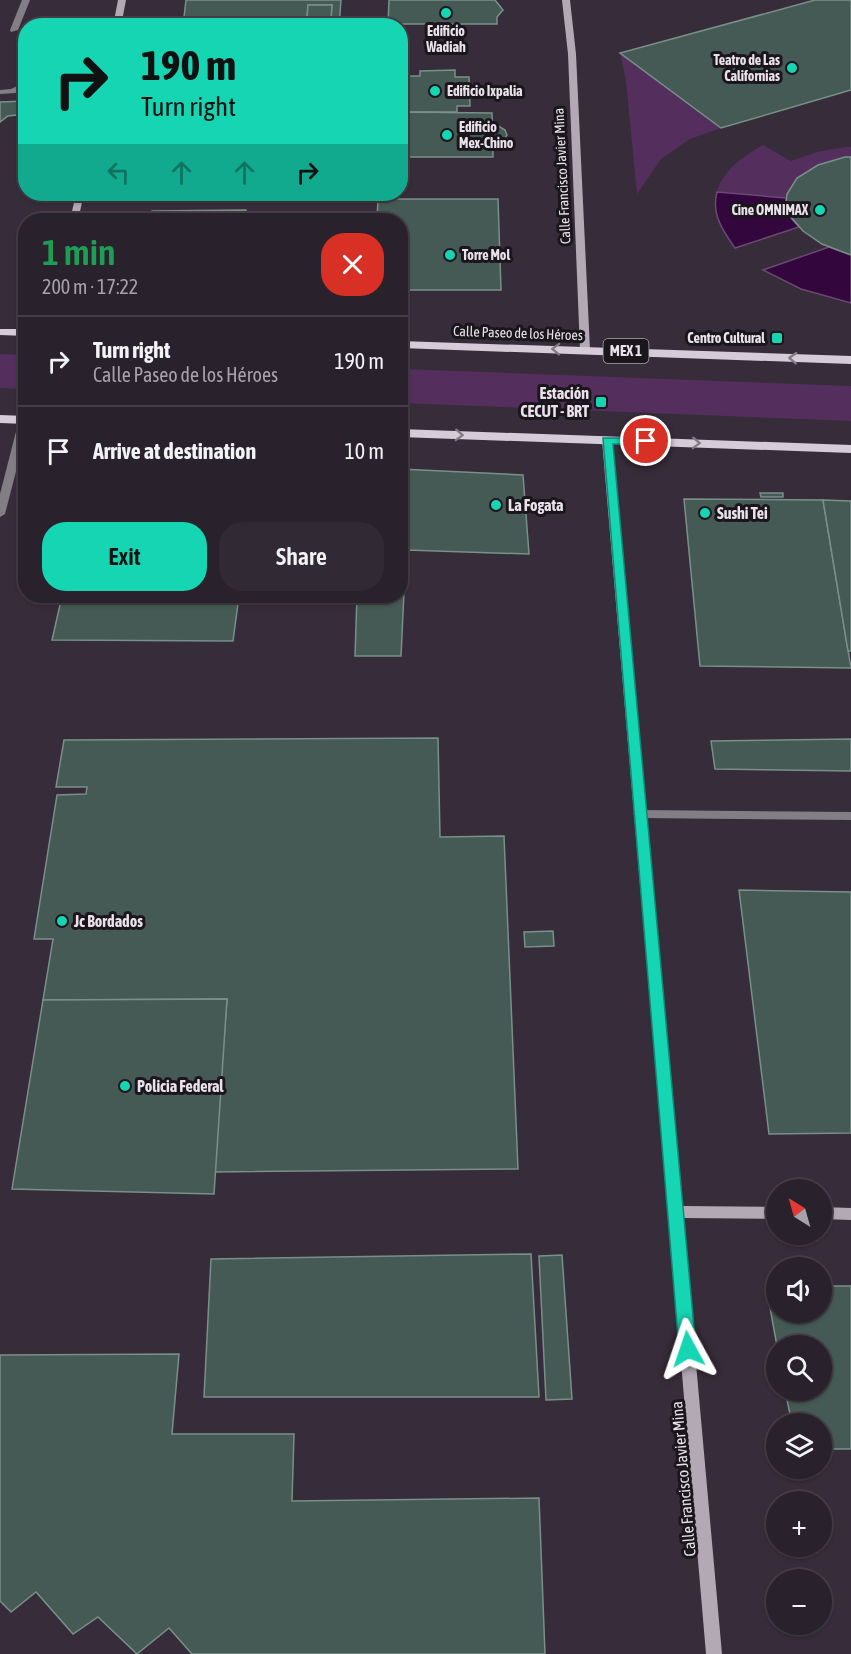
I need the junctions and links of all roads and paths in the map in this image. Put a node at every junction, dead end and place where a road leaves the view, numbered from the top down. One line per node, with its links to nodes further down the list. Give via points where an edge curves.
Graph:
1 (26, 0): 4 (street)
2 (122, 0): 5 (street)
3 (566, 0): 13 (street, Calle Francisco Javier Mina, via 572,54)
4 (19, 18)
5 (119, 18)
6 (18, 22): 7 (street)
7 (15, 30)
8 (18, 88): 9 (street)
9 (0, 92)
10 (0, 332): 11 (main road)
11 (18, 333)
12 (408, 344): 13 (main road, Calle Paseo de los Héroes / MEX 1, one-way to 12)
13 (585, 350): 14 (main road, Calle Paseo de los Héroes / MEX 1, one-way to 13)
14 (851, 360)
15 (0, 419): 16 (main road)
16 (18, 420)
17 (408, 433): 18 (main road, one-way to 18)
18 (607, 440): 20 (main road, one-way to 20); 22 (street, Calle Francisco Javier Mina)
19 (18, 446): 21 (street)
20 (851, 449)
21 (0, 514)
22 (639, 814): 23 (street); 24 (street, Calle Francisco Javier Mina)
23 (851, 816)
24 (676, 1212): 25 (street); 28 (street, Calle Francisco Javier Mina)
25 (766, 1213)
26 (832, 1213): 27 (street)
27 (851, 1214)
28 (714, 1654)

